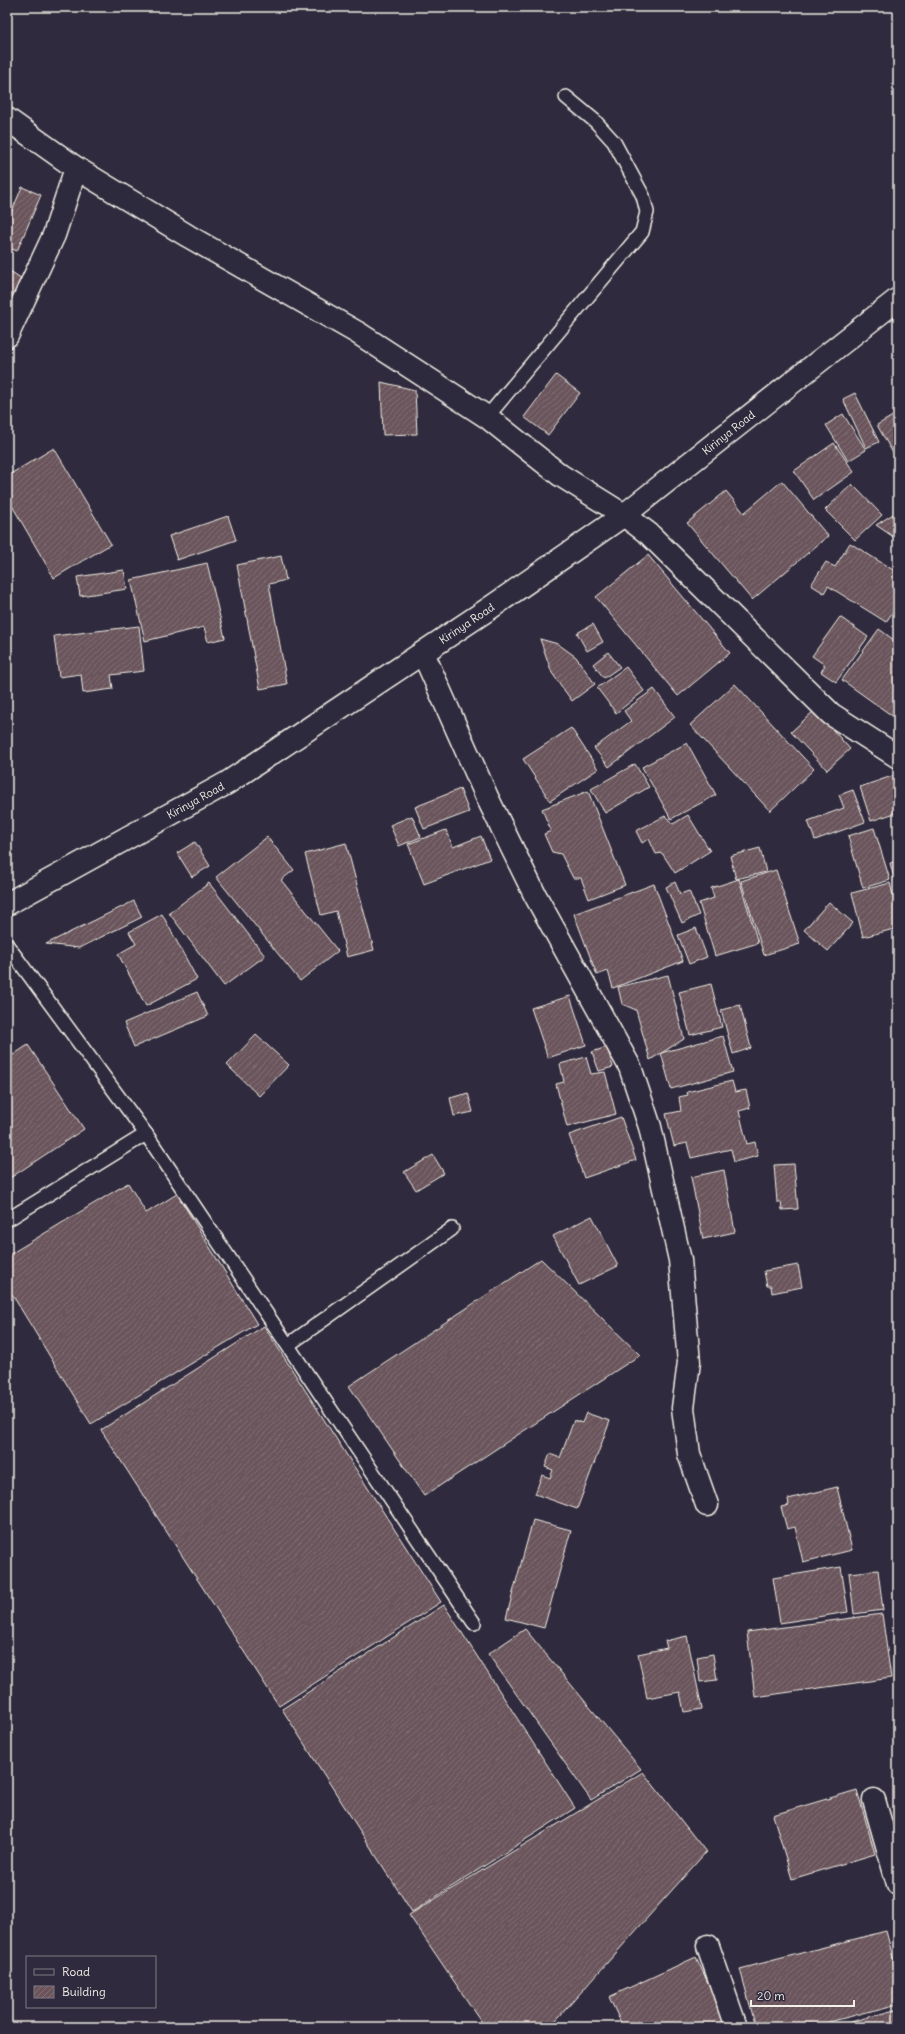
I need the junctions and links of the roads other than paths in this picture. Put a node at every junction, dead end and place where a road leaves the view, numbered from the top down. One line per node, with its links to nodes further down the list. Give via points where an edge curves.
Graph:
1 (566, 97): 6 (lane, via 595,121 614,142 643,196 647,212 642,232)
2 (7, 119): 3 (street)
3 (76, 168): 5 (street, via 54,235); 6 (street, via 188,236 358,333)
4 (898, 299): 7 (street, Kirinya Road)
5 (7, 336)
6 (488, 416): 7 (street, via 560,475)
7 (624, 515): 8 (street, Kirinya Road); 9 (street, via 649,534 831,714)
8 (423, 653): 10 (street, Kirinya Road, via 227,783); 16 (street, via 501,825 630,1067 650,1127 680,1260 689,1362 683,1408 689,1454)
9 (898, 757)
10 (7, 904)
11 (7, 945): 12 (lane)
12 (146, 1134): 13 (lane); 15 (lane)
13 (7, 1220)
14 (452, 1229): 15 (lane)
15 (288, 1345): 17 (lane)
16 (707, 1506)
17 (474, 1623)
18 (874, 1800): 19 (street)
19 (898, 1884)
20 (708, 1946): 21 (street)
21 (736, 2027)

